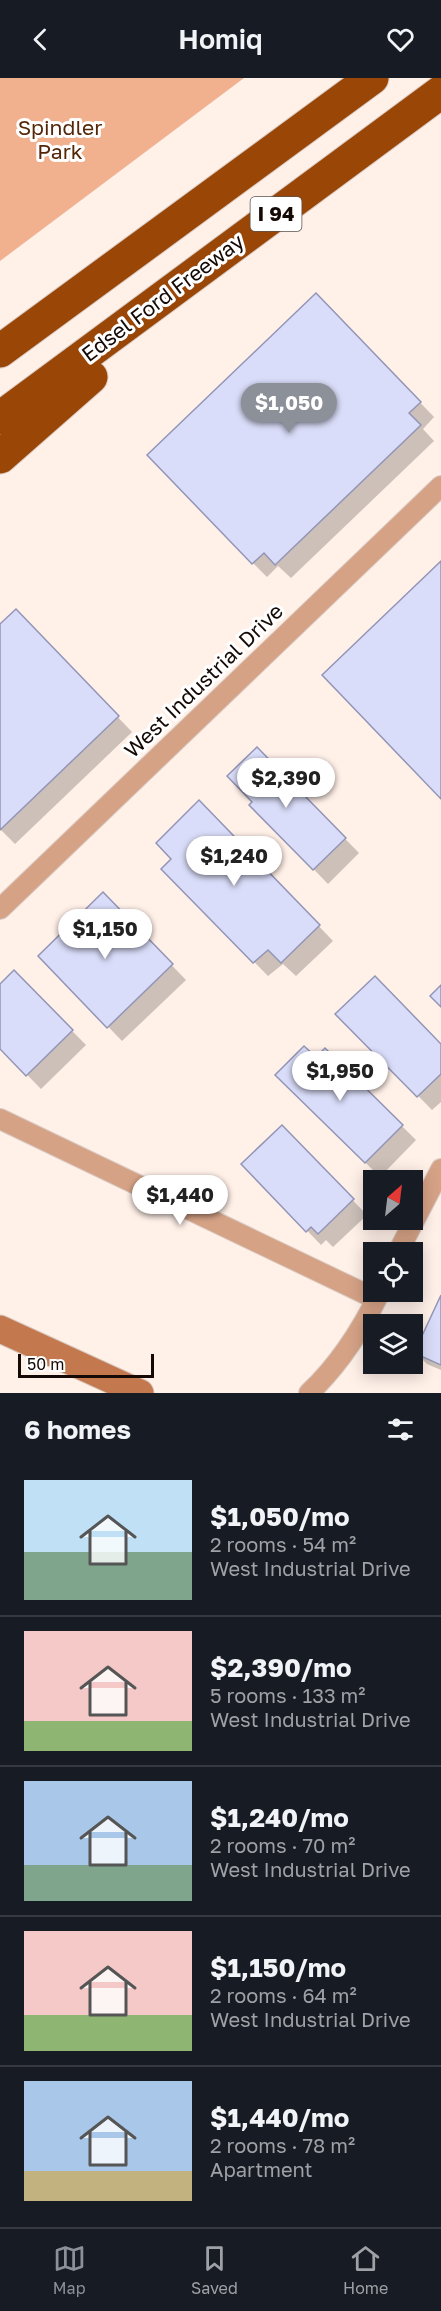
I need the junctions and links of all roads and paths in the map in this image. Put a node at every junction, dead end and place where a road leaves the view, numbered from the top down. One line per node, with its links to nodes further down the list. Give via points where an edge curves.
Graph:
1 (372, 78): 4 (highway, I 94)
2 (441, 92): 3 (highway, Edsel Ford Freeway / I 94)
3 (143, 313): 7 (highway, Edsel Ford Freeway / I 94); 8 (highway, via 102,367)
4 (48, 315): 5 (highway); 6 (highway, I 94)
5 (0, 332)
6 (0, 351)
7 (0, 418)
8 (0, 457)
9 (441, 486): 10 (street, West Industrial Drive)
10 (0, 909)
11 (0, 1119): 14 (street)
12 (441, 1169): 13 (street)
13 (403, 1242)
14 (363, 1288)
15 (374, 1302): 18 (street, via 351,1345)
16 (0, 1329): 17 (main road)
17 (140, 1393)
18 (309, 1393)

